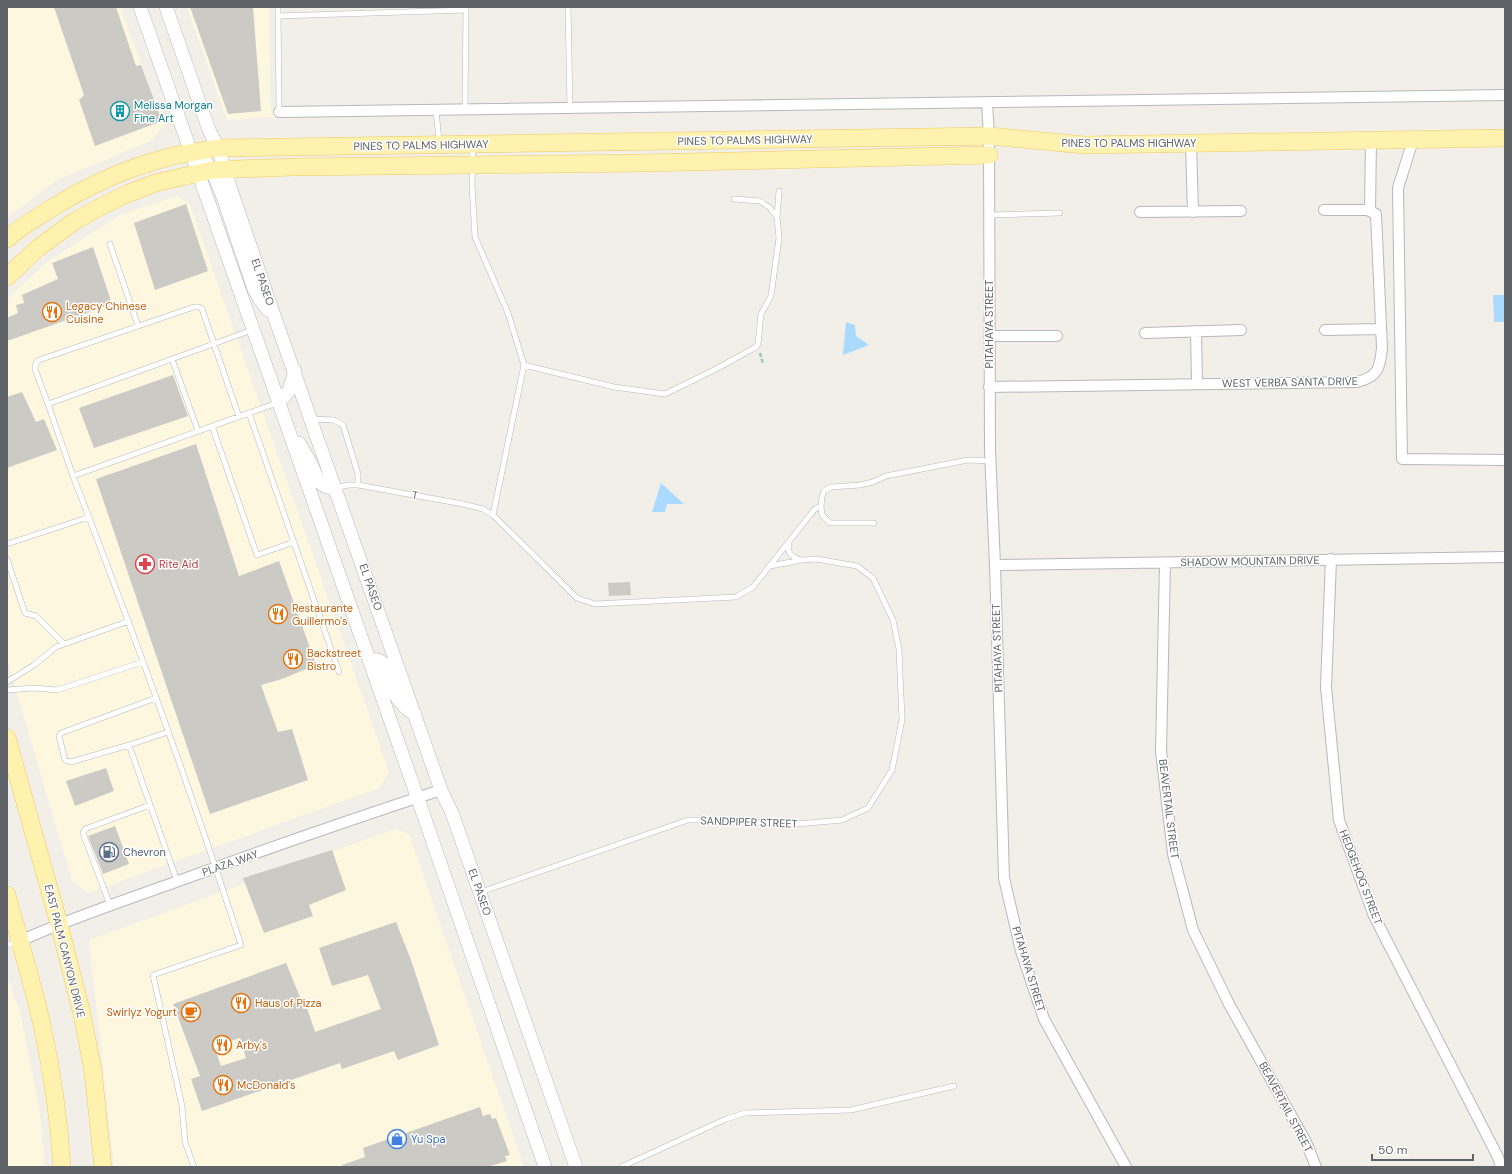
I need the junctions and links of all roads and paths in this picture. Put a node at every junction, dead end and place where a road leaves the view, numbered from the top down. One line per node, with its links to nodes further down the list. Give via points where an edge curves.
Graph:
1 (140, 7): 21 (street)
2 (166, 7): 20 (street, via 209,130)
3 (278, 7): 6 (lane)
4 (568, 7): 9 (lane)
5 (466, 8): 6 (lane); 11 (lane)
6 (278, 16): 12 (lane)
7 (1505, 95): 8 (street)
8 (987, 102): 9 (street); 13 (street, PITAHAYA STREET)
9 (570, 108): 11 (street)
10 (436, 110): 11 (street); 12 (street); 18 (lane)
11 (465, 110)
12 (279, 112)
13 (989, 136): 17 (main road, PINES TO PALMS HIGHWAY, via 1084,145); 19 (main road, PINES TO PALMS HIGHWAY); 22 (street, PITAHAYA STREET)
14 (1505, 138): 16 (main road, PINES TO PALMS HIGHWAY)
15 (1371, 140): 16 (main road, PINES TO PALMS HIGHWAY); 17 (main road, PINES TO PALMS HIGHWAY); 29 (street)
16 (1413, 140): 60 (street, via 1398,188 1402,459)
17 (1191, 143): 31 (street)
18 (440, 144): 19 (main road, PINES TO PALMS HIGHWAY); 20 (main road, PINES TO PALMS HIGHWAY)
19 (472, 144): 23 (lane)
20 (218, 148): 21 (main road, PINES TO PALMS HIGHWAY); 24 (street)
21 (192, 152): 24 (street, via 201,156); 35 (main road, PINES TO PALMS HIGHWAY, via 134,168 104,180 61,202)
22 (989, 155): 23 (main road, PINES TO PALMS HIGHWAY); 33 (street, PITAHAYA STREET)
23 (472, 165): 24 (main road, PINES TO PALMS HIGHWAY); 49 (lane, via 475,237 508,313)
24 (211, 170): 37 (main road, PINES TO PALMS HIGHWAY, via 155,183 127,194 75,221 38,248); 39 (street); 50 (street, EL PASEO, via 254,289 280,331)
25 (779, 191): 34 (lane)
26 (734, 199): 34 (lane, via 760,201 770,208)
27 (1324, 210): 29 (street)
28 (1241, 211): 31 (street)
29 (1370, 211): 40 (street, WEST VERBA SANTA DRIVE, via 1376,214 1377,223)
30 (1140, 212): 31 (street)
31 (1193, 212)
32 (1060, 213): 33 (lane)
33 (989, 215): 45 (street, PITAHAYA STREET)
34 (777, 218): 49 (lane, via 779,238 770,296 761,314 758,344 752,350 665,394 614,387)
35 (7, 239)
36 (110, 244): 38 (lane)
37 (7, 277)
38 (138, 326): 47 (lane, via 199,307); 53 (lane, via 39,360 35,369)
39 (253, 329): 47 (lane); 54 (street)
40 (1381, 329): 42 (street); 51 (street, WEST VERBA SANTA DRIVE, via 1380,364 1375,374 1367,380)
41 (1241, 330): 43 (street)
42 (1325, 330)
43 (1196, 331): 44 (street); 51 (street)
44 (1145, 333)
45 (989, 336): 46 (street); 52 (street, PITAHAYA STREET)
46 (1057, 336)
47 (215, 343): 48 (lane); 56 (lane)
48 (172, 359): 53 (lane); 59 (lane)
49 (524, 365): 66 (lane)
50 (295, 371): 54 (street, via 289,391); 57 (street, EL PASEO)
51 (1197, 384): 52 (street, WEST VERBA SANTA DRIVE)
52 (989, 387): 61 (street, PITAHAYA STREET)
53 (48, 404): 62 (lane)
54 (280, 405): 55 (lane); 64 (street, via 290,419 298,442 318,482 326,488); 81 (street)
55 (249, 413): 56 (lane); 70 (lane)
56 (239, 417): 58 (lane)
57 (311, 419): 63 (lane, via 334,420 343,425 358,474); 64 (street, EL PASEO)
58 (212, 426): 59 (lane); 70 (lane, via 258,555)
59 (198, 431): 62 (lane)
60 (1505, 460)
61 (990, 461): 65 (lane, via 968,460 886,476 860,485 832,487 824,491); 77 (street, PITAHAYA STREET)
62 (73, 476): 67 (lane)
63 (358, 485): 64 (lane, T); 66 (lane, T, via 463,504)
64 (336, 488): 87 (street, EL PASEO)
65 (821, 506): 68 (lane, via 822,515 830,523); 69 (lane, via 815,509)
66 (493, 515): 78 (lane, via 572,594 590,604 736,597 753,587)
67 (89, 517): 71 (lane); 79 (lane)
68 (874, 523)
69 (790, 540): 75 (lane, via 790,555); 78 (lane)
70 (294, 542): 83 (lane)
71 (7, 544)
72 (1505, 557): 74 (street, SHADOW MOUNTAIN DRIVE)
73 (7, 559): 80 (lane, via 24,614 36,616)
74 (1331, 559): 76 (street, SHADOW MOUNTAIN DRIVE); 110 (street, HEDGEHOG STREET, via 1326,687 1339,820 1374,916)
75 (802, 560): 78 (lane, SANDPIPER STREET); 96 (lane, SANDPIPER STREET, via 816,559 857,566 873,578 892,620 899,649 902,720 892,770 868,808 842,820 786,825 737,820 688,820)
76 (1165, 563): 77 (street, SHADOW MOUNTAIN DRIVE); 109 (street, BEAVERTAIL STREET, via 1161,751 1173,854 1193,930 1229,1004 1306,1142)
77 (995, 565): 108 (street, PITAHAYA STREET, via 1004,878 1021,951 1044,1019)
78 (770, 566)
79 (129, 621): 80 (lane); 82 (lane)
80 (64, 644): 84 (lane)
81 (369, 660): 87 (street, via 380,660 384,664 395,697 405,709); 92 (street)
82 (144, 662): 85 (lane, via 57,690); 86 (lane)
83 (339, 672)
84 (7, 682)
85 (7, 690)
86 (156, 698): 88 (lane); 90 (lane, via 58,736 66,760 71,762)
87 (415, 714): 91 (street, EL PASEO)
88 (168, 732): 90 (lane); 94 (lane)
89 (7, 738): 99 (main road, EAST PALM CANYON DRIVE)
90 (129, 745): 93 (lane)
91 (441, 790): 92 (street, PLAZA WAY); 96 (street, EL PASEO, via 452,813)
92 (418, 798): 94 (street, PLAZA WAY); 105 (street)
93 (150, 805): 95 (lane); 98 (lane, via 85,829 83,833)
94 (216, 868): 95 (street, PLAZA WAY); 104 (lane, via 241,945 154,975 182,1106 185,1142)
95 (177, 882): 98 (street, PLAZA WAY)
96 (480, 892): 106 (street, EL PASEO)
97 (7, 895): 100 (main road)
98 (110, 905): 99 (street, PLAZA WAY)
99 (59, 924): 100 (street, PLAZA WAY); 103 (main road, EAST PALM CANYON DRIVE, via 82,1014 93,1071)
100 (14, 943): 102 (main road, via 42,1027)
101 (954, 1086): 107 (lane, via 851,1110 745,1113 726,1119)
102 (62, 1167)
103 (103, 1167)
104 (194, 1167)
105 (545, 1167)
106 (576, 1167)
107 (621, 1167)
108 (1126, 1167)
109 (1316, 1167)
110 (1501, 1167)

